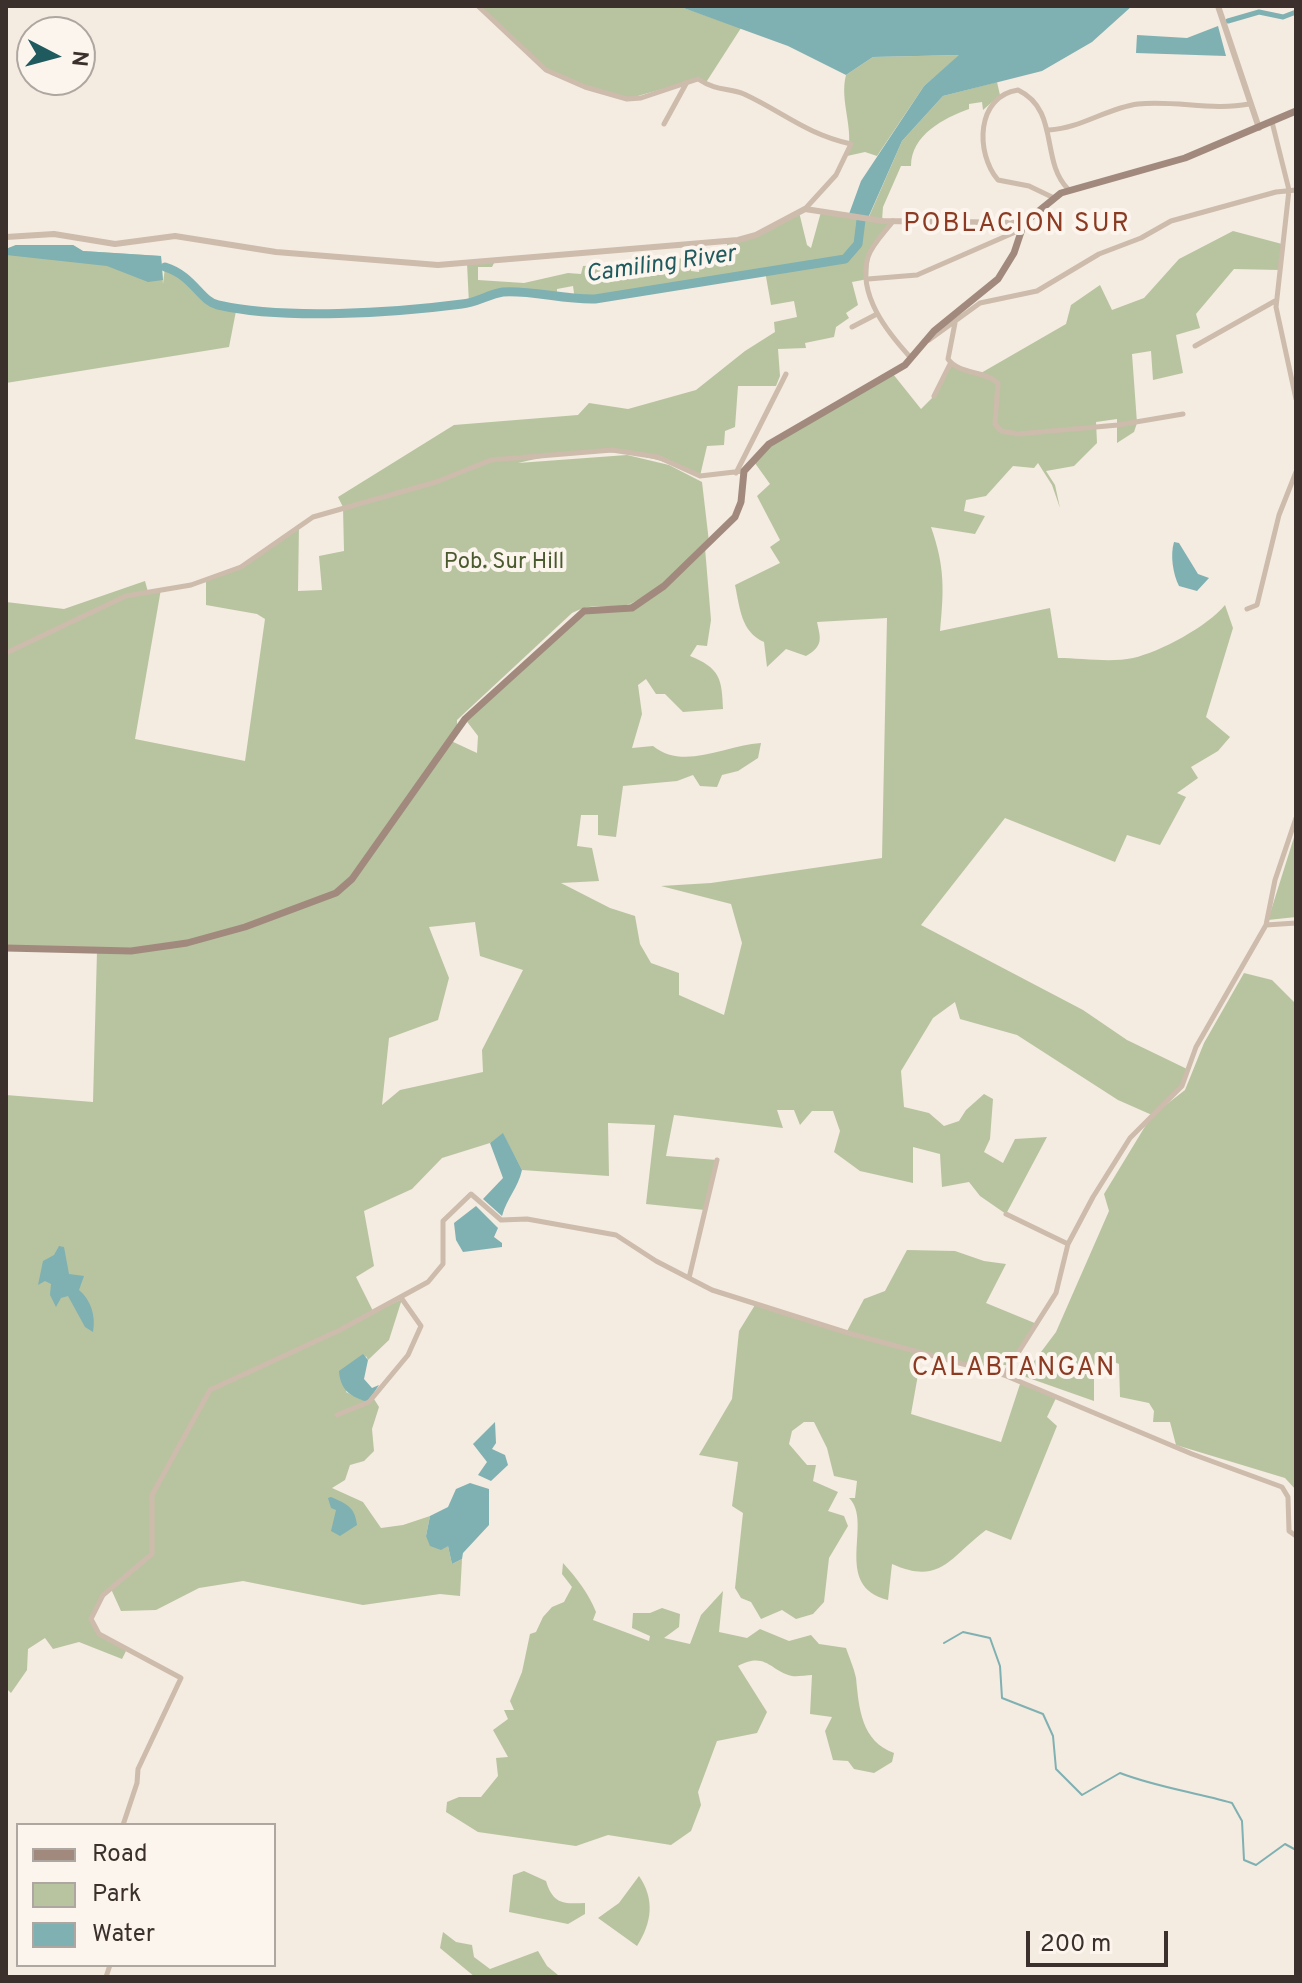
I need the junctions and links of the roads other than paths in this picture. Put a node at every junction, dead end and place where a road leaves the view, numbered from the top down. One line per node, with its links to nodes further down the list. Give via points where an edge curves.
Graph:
1 (478, 6): 3 (street, via 546,70 585,87 627,99 645,98)
2 (1218, 6): 4 (street)
3 (687, 81): 7 (street); 13 (street, via 698,79 720,91 741,93 809,132 851,144 840,169)
4 (1249, 104): 8 (street); 9 (street, via 1136,105)
5 (1296, 111): 6 (main road)
6 (1272, 122): 8 (main road); 11 (street)
7 (664, 124)
8 (1259, 128): 10 (main road, via 1174,162)
9 (1049, 130): 10 (street, via 1056,171); 12 (street, via 1035,103 1018,90 993,101 984,124 987,164 998,180)
10 (1068, 189): 12 (main road)
11 (1292, 190): 18 (street); 20 (street, via 1178,218 1099,254 1037,291 991,299)
12 (1054, 198): 15 (main road)
13 (805, 209): 14 (street); 16 (street, via 738,240 438,265 276,252 175,236 124,244 54,234)
14 (893, 221): 15 (street); 17 (street, via 869,256)
15 (1023, 226): 17 (street, via 921,274); 22 (main road, via 1000,276)
16 (6, 237)
17 (868, 279): 19 (street)
18 (1275, 301): 23 (street); 28 (street)
19 (877, 314): 21 (street); 24 (street)
20 (955, 322): 22 (street); 25 (street)
21 (852, 327)
22 (924, 344): 24 (main road)
23 (1195, 346)
24 (911, 358): 30 (main road, via 888,378 769,444)
25 (950, 364): 27 (street); 29 (street, via 998,383 995,424 1007,433)
26 (786, 374): 30 (street)
27 (934, 396)
28 (1296, 399)
29 (1183, 414)
30 (740, 472): 33 (street, via 700,476 658,457 612,450 491,460 436,482 313,517 241,567 191,585 126,596); 37 (main road, via 741,502 735,517 664,586 632,608 584,611 465,719 352,879 336,893 245,927 151,950)
31 (1296, 472): 32 (street, via 1279,515 1257,605)
32 (1247, 609)
33 (6, 653)
34 (1296, 818): 36 (street)
35 (1296, 923): 36 (street)
36 (1266, 925): 40 (street, via 1196,1047 1182,1086 1130,1138)
37 (6, 948)
38 (717, 1160): 41 (street)
39 (1006, 1214): 40 (street)
40 (1068, 1244): 43 (street, via 1056,1293)
41 (689, 1278): 42 (street, via 616,1235 527,1219 501,1220 471,1194 443,1221 444,1260 439,1271); 43 (street, via 769,1310)
42 (402, 1299): 44 (street, via 421,1326 408,1355 369,1402); 46 (street, via 213,1387 152,1495 152,1554 103,1595 91,1619 99,1634 181,1678 138,1769)
43 (1004, 1375): 45 (street, via 1282,1487 1288,1497 1289,1531)
44 (337, 1415)
45 (1296, 1536)
46 (124, 1823)

